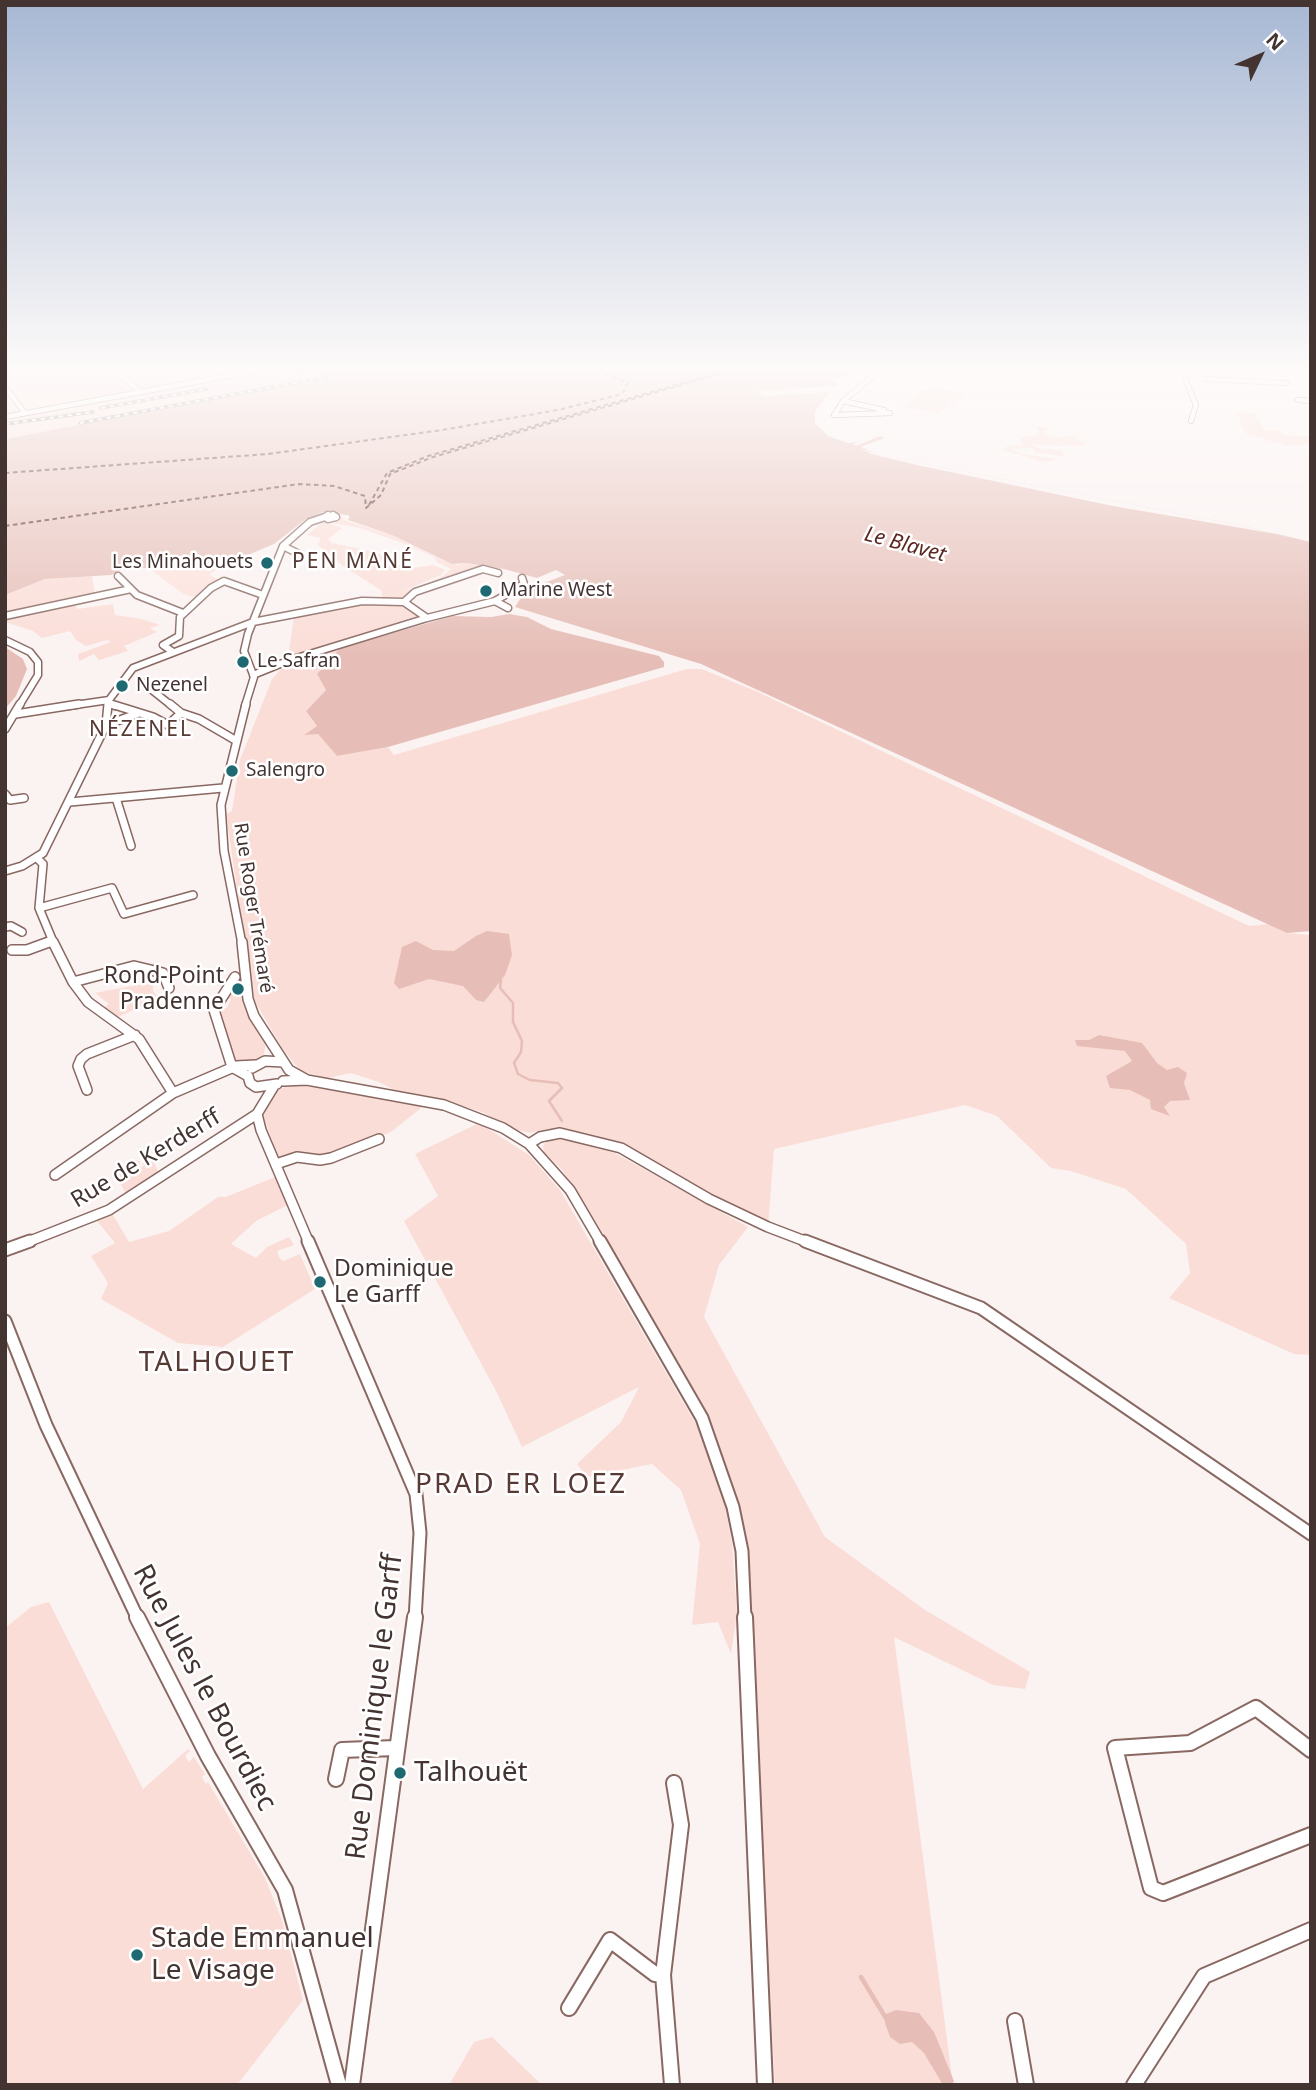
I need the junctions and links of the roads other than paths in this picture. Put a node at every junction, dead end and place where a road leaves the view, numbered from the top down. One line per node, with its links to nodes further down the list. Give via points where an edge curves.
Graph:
1 (325, 517): 2 (street, Rue Roger Trémaré, via 310,522)
2 (283, 546): 3 (street); 8 (street, Rue Roger Trémaré)
3 (297, 553)
4 (498, 573): 10 (street, via 483,569 415,592)
5 (118, 576): 7 (street)
6 (522, 578): 9 (street, via 524,584)
7 (131, 589): 12 (street); 13 (street)
8 (263, 595): 12 (street, via 224,582); 17 (street, Rue Roger Trémaré)
9 (495, 601): 11 (street); 15 (street)
10 (404, 602): 14 (street, via 362,601); 15 (street)
11 (508, 608)
12 (183, 612): 19 (street, via 179,636 163,645)
13 (5, 616)
14 (289, 616): 16 (street); 17 (street)
15 (427, 618): 20 (street)
16 (301, 621)
17 (253, 622): 19 (street); 20 (street, Rue Roger Trémaré, via 244,651)
18 (5, 640): 25 (street, via 30,652 38,662 38,675)
19 (173, 652): 22 (street, via 126,674)
20 (253, 675): 28 (street, Rue Roger Trémaré)
21 (143, 683): 24 (street)
22 (109, 701): 23 (street); 25 (street); 26 (street)
23 (139, 713): 24 (street, via 169,725); 26 (street)
24 (181, 713): 28 (street)
25 (16, 714): 27 (street)
26 (106, 724): 33 (street)
27 (5, 729)
28 (235, 740): 29 (street, Rue Roger Trémaré)
29 (223, 788): 31 (street); 47 (street, Rue Roger Trémaré, via 221,829 242,944 245,988 254,1016)
30 (5, 794): 32 (street, via 10,800)
31 (116, 797): 33 (street); 34 (street)
32 (24, 798)
33 (70, 802): 35 (street)
34 (131, 846)
35 (37, 858): 36 (street); 38 (street, via 43,864)
36 (5, 872)
37 (193, 895): 38 (street, via 127,916 112,888 105,886)
38 (39, 908): 41 (street)
39 (5, 927): 40 (street)
40 (22, 932)
41 (52, 941): 42 (street); 44 (street)
42 (12, 950)
43 (235, 977): 50 (street, Rue Roger Trémaré, via 214,1010)
44 (73, 982): 45 (street, via 134,966 163,973); 46 (street, via 88,1002)
45 (169, 988)
46 (135, 1035): 55 (street, via 81,1059 78,1066); 56 (street)
47 (271, 1041): 48 (street); 49 (street, Rue Roger Trémaré)
48 (260, 1063): 49 (street); 50 (street); 51 (street)
49 (286, 1066): 52 (street); 53 (street)
50 (232, 1067): 51 (street); 56 (street)
51 (248, 1076): 54 (street)
52 (307, 1080): 53 (street); 59 (street, via 444,1105 503,1128)
53 (279, 1083): 54 (street); 57 (street)
54 (256, 1087): 57 (street, Rue Dominique le Garff)
55 (87, 1090)
56 (173, 1093): 61 (street)
57 (258, 1110): 60 (street, Rue Dominique le Garff); 62 (street, Rue de Kerderff, via 109,1209)
58 (379, 1139): 60 (street, via 331,1158 297,1157)
59 (529, 1144): 64 (street, via 560,1133 621,1148 768,1227 981,1308); 77 (street, via 570,1190 702,1418 733,1507 741,1551)
60 (276, 1164): 65 (street, Rue Dominique le Garff, via 416,1494 418,1593)
61 (55, 1175)
62 (5, 1250)
63 (5, 1321): 74 (street, Rue Jules le Bourdiec, via 101,1545 208,1756 285,1890)
64 (1311, 1534)
65 (395, 1748): 67 (street, via 342,1750); 75 (street, Rue Dominique le Garff)
66 (1311, 1750): 69 (street, via 1256,1708 1190,1743 1115,1748 1151,1888 1163,1894)
67 (336, 1779)
68 (674, 1783): 71 (street, via 681,1825)
69 (1311, 1835)
70 (1311, 1930): 79 (street, via 1204,1976)
71 (663, 1975): 72 (street, via 655,1974 610,1940); 76 (street)
72 (569, 2008)
73 (1015, 2021): 78 (street)
74 (339, 2085)
75 (352, 2085)
76 (672, 2085)
77 (765, 2085)
78 (1026, 2085)
79 (1133, 2085)

